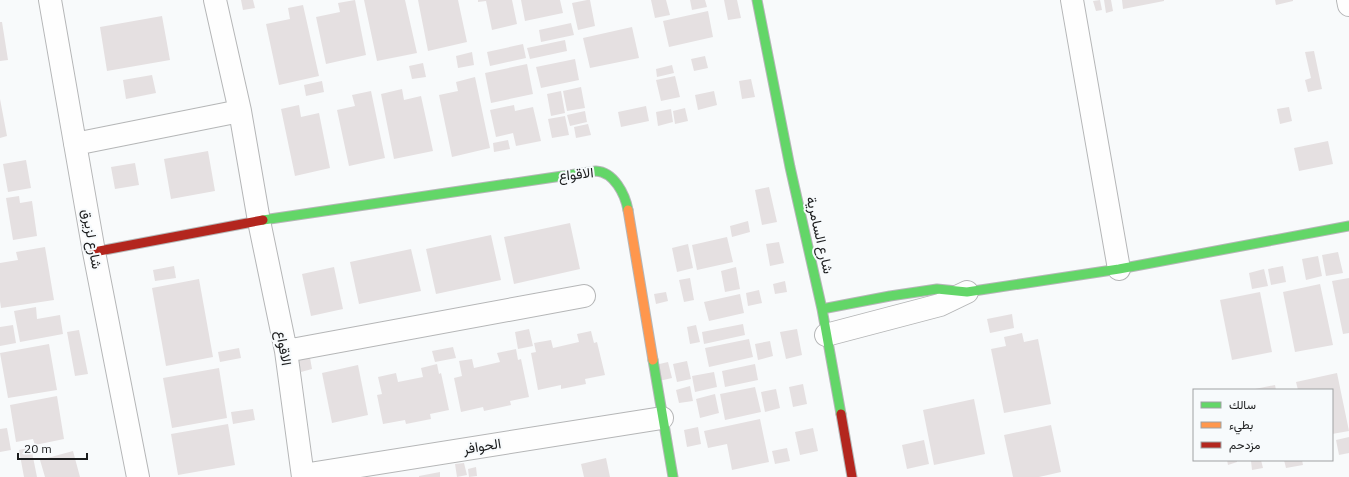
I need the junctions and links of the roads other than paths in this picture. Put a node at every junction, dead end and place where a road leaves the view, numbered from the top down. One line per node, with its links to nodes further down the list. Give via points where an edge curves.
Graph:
1 (50, 0): 8 (street, شارع لزيرق)
2 (215, 0): 7 (street)
3 (757, 0): 15 (street, شارع السامرية, via 790,167)
4 (1072, 0): 12 (street)
5 (1348, 0): 6 (street)
6 (1349, 5)
7 (240, 111): 8 (street); 9 (street)
8 (75, 144): 11 (street, شارع لزيرق)
9 (259, 221): 11 (street, الاقواع); 17 (street, الاقواع); 18 (street, الاقواع, via 600,170 613,179 622,192 628,208)
10 (1349, 226): 12 (street)
11 (94, 252): 20 (street, شارع لزيرق)
12 (1119, 269): 13 (street)
13 (967, 292): 15 (street, via 937,289); 16 (street, via 940,305)
14 (584, 296): 17 (street)
15 (822, 309): 16 (street, شارع السامرية)
16 (826, 335): 22 (street, شارع السامرية)
17 (286, 351): 19 (street, الاقواع)
18 (662, 418): 19 (street, الحوافر); 21 (street, الاقواع)
19 (303, 476)
20 (138, 477)
21 (673, 477)
22 (852, 477)

